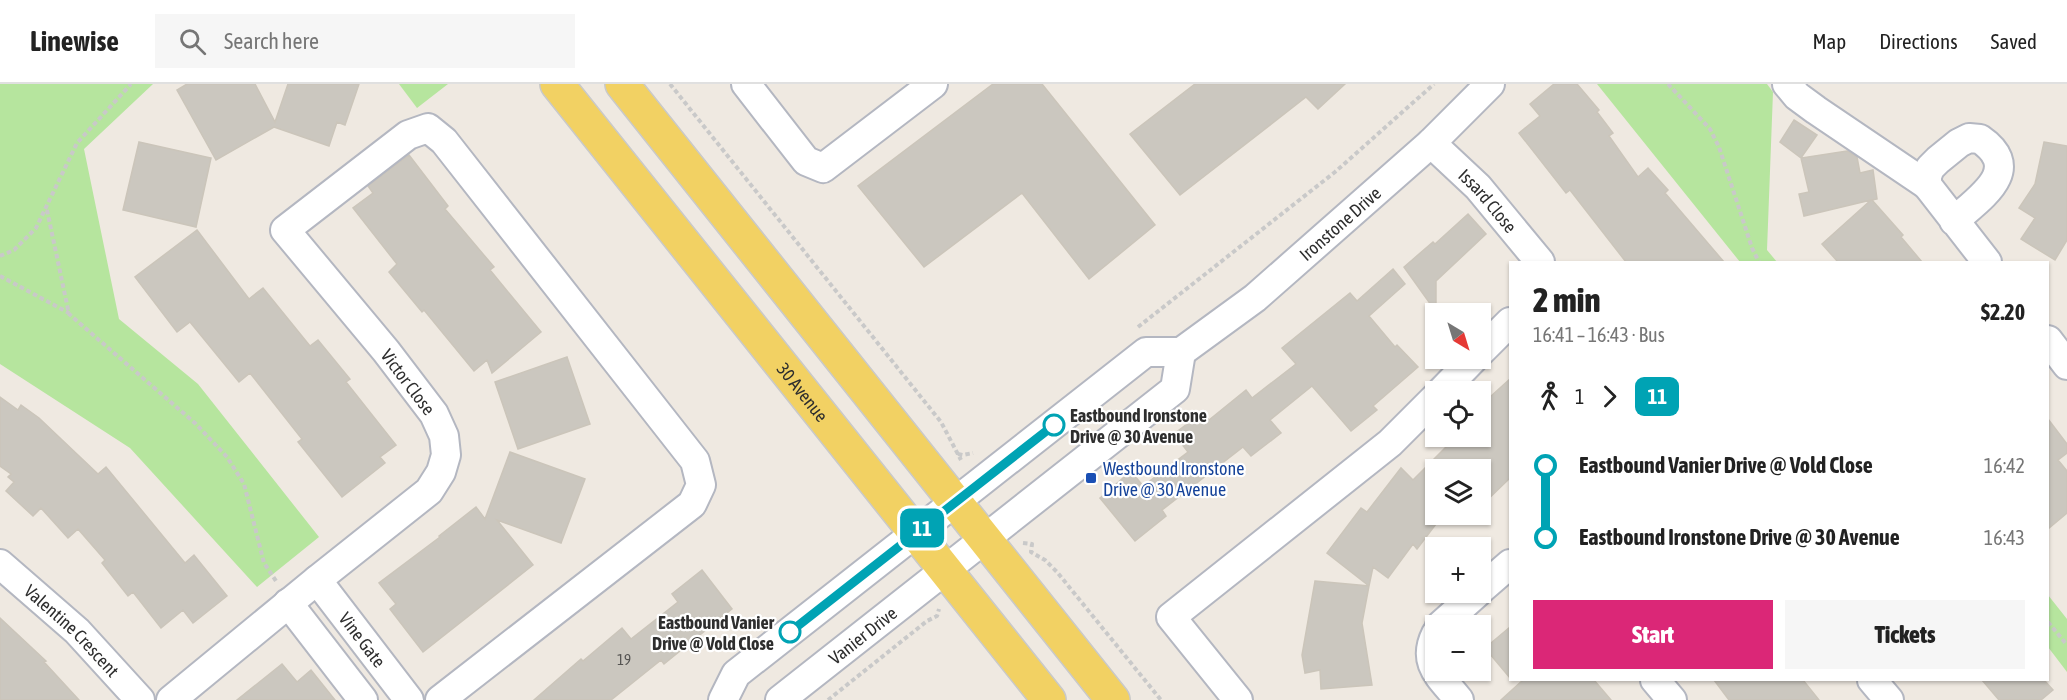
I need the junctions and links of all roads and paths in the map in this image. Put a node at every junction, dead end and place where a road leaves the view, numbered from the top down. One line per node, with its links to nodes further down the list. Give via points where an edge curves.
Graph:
1 (131, 84): 13 (path, via 77,143)
2 (557, 84): 32 (main road, 30 Avenue)
3 (622, 84): 31 (main road)
4 (670, 84): 29 (path, via 941,422)
5 (746, 84): 6 (street, via 806,161 823,168)
6 (933, 84)
7 (1434, 84): 22 (path, via 1327,178)
8 (1490, 84): 11 (street, Ironstone Drive)
9 (1668, 84): 17 (path, via 1710,129)
10 (1787, 84): 12 (street, via 1816,110)
11 (1431, 143): 16 (street, Issard Close, via 1478,187); 24 (street, Ironstone Drive, via 1255,298)
12 (1928, 185): 14 (street); 14 (street, via 1930,168 1969,138 1980,139 1996,153 1996,180)
13 (46, 210): 15 (path, via 36,228 14,250); 20 (path)
14 (1954, 220): 18 (street)
15 (0, 256)
16 (1539, 261)
17 (1758, 261)
18 (1985, 261)
19 (0, 276): 20 (path)
20 (69, 314): 40 (path, via 196,424 228,457 244,484 264,563)
21 (1509, 323): 23 (street)
22 (1129, 334)
23 (1491, 341)
24 (1181, 352): 31 (street, via 1146,352); 33 (street, via 1175,389)
25 (1463, 369): 26 (street)
26 (1452, 381)
27 (1425, 408): 60 (street, via 1390,443 1171,618)
28 (980, 450): 29 (path)
29 (958, 454): 30 (path)
30 (960, 460)
31 (955, 502): 32 (street); 33 (main road)
32 (915, 533): 37 (main road, 30 Avenue); 54 (street, via 736,674)
33 (984, 540): 37 (street, Vanier Drive); 58 (main road)
34 (1032, 544): 59 (path, via 1032,552 1057,572)
35 (0, 564): 49 (street, Valentine Crescent, via 76,632)
36 (1509, 565): 39 (street)
37 (945, 570): 55 (street, Vanier Drive); 57 (main road, 30 Avenue)
38 (316, 580): 40 (street, Victor Close); 52 (street, Vine Gate); 53 (street, Victor Close, via 429,491 446,455 444,436 434,414 285,230 408,135 428,128 444,141 695,462 701,486 692,504)
39 (1491, 581)
40 (283, 593): 50 (street, Victor Close); 51 (street, Vine Gate)
41 (1466, 603): 42 (street)
42 (1452, 615)
43 (937, 616): 56 (path)
44 (2049, 623): 45 (path)
45 (2067, 645)
46 (1444, 681): 61 (street)
47 (1656, 681): 62 (street)
48 (1873, 681): 63 (street)
49 (140, 700)
50 (171, 700)
51 (363, 700)
52 (409, 700)
53 (440, 700)
54 (723, 700)
55 (780, 700)
56 (828, 700)
57 (1049, 700)
58 (1113, 700)
59 (1161, 700)
60 (1238, 700)
61 (1459, 700)
62 (1672, 700)
63 (1889, 700)

